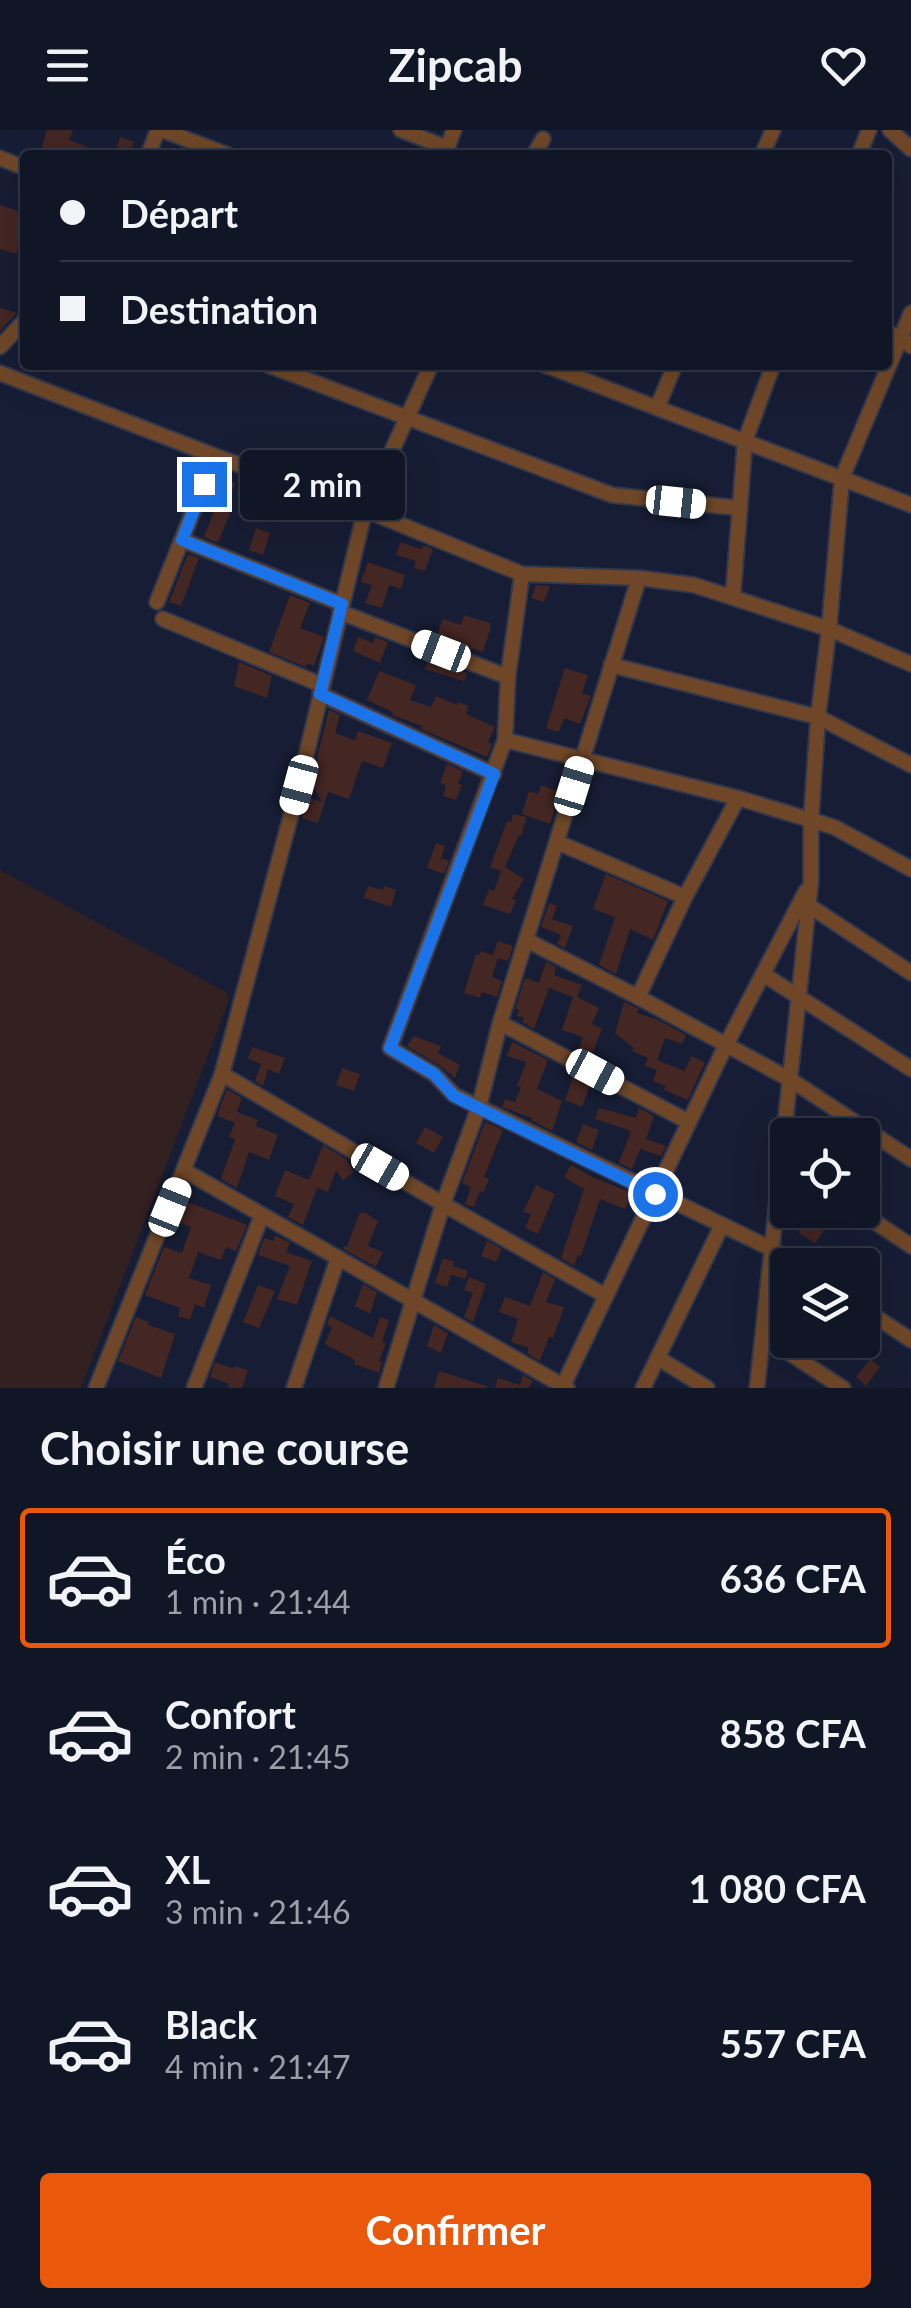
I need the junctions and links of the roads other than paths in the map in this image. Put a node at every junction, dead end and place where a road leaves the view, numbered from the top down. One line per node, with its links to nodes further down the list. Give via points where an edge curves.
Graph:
1 (160, 130): 6 (street)
2 (401, 130): 7 (street)
3 (890, 130): 5 (street)
4 (543, 138): 8 (street)
5 (911, 149)
6 (214, 150)
7 (444, 150)
8 (537, 150)
9 (911, 313): 11 (street)
10 (20, 325): 12 (street)
11 (900, 339)
12 (0, 346)
13 (281, 370): 21 (street)
14 (429, 370): 21 (street)
15 (559, 370): 20 (street)
16 (673, 370): 20 (street)
17 (771, 370): 22 (street)
18 (887, 370): 24 (street)
19 (0, 373): 23 (street)
20 (657, 408): 22 (street)
21 (405, 418): 26 (street, via 612,495); 27 (street)
22 (745, 441): 24 (street); 26 (street)
23 (215, 456): 27 (street); 28 (street)
24 (842, 478): 25 (street); 35 (street)
25 (911, 505)
26 (740, 508): 31 (street)
27 (365, 510): 29 (street); 33 (street)
28 (182, 540): 32 (street); 33 (street)
29 (522, 574): 30 (street); 38 (street)
30 (639, 578): 31 (street); 37 (street)
31 (733, 596): 35 (street)
32 (157, 602)
33 (341, 608): 38 (street); 39 (street)
34 (163, 619): 39 (street)
35 (829, 629): 36 (street); 40 (street)
36 (911, 664)
37 (612, 665): 40 (street); 42 (street)
38 (508, 678): 41 (street)
39 (321, 690): 44 (street); 59 (street)
40 (818, 717): 43 (street); 46 (street)
41 (505, 740): 42 (street); 44 (street)
42 (583, 758): 45 (street); 47 (street)
43 (911, 765)
44 (494, 774): 61 (street, via 390,1048 434,1074 454,1096)
45 (738, 798): 46 (street); 49 (street)
46 (811, 820): 48 (street); 50 (street, via 811,881)
47 (556, 842): 49 (street); 51 (street)
48 (911, 869)
49 (685, 897): 55 (street)
50 (804, 902): 52 (street); 53 (street); 54 (street)
51 (526, 940): 55 (street); 56 (street)
52 (911, 973)
53 (763, 974): 54 (street); 57 (street)
54 (798, 996): 58 (street); 60 (street)
55 (638, 998): 57 (street)
56 (500, 1023): 61 (street); 63 (street)
57 (726, 1045): 60 (street); 63 (street)
58 (911, 1069)
59 (222, 1074): 65 (street); 67 (street)
60 (790, 1080): 62 (street); 64 (street)
61 (480, 1107): 66 (street); 67 (street)
62 (788, 1118)
63 (689, 1122): 66 (street)
64 (911, 1160)
65 (185, 1171): 68 (street); 82 (street)
66 (655, 1194): 69 (street); 75 (street)
67 (443, 1204): 75 (street); 76 (street)
68 (262, 1215): 73 (street); 83 (street)
69 (722, 1225): 72 (street); 80 (street)
70 (880, 1225): 71 (street)
71 (911, 1246)
72 (770, 1249)
73 (338, 1258): 76 (street); 84 (street)
74 (770, 1269): 78 (street)
75 (606, 1296): 81 (street)
76 (414, 1300): 81 (street); 85 (street)
77 (880, 1320): 79 (street)
78 (763, 1336): 88 (street); 89 (street)
79 (911, 1340)
80 (658, 1358): 86 (street); 87 (street)
81 (564, 1387)
82 (96, 1388)
83 (194, 1388)
84 (294, 1388)
85 (386, 1388)
86 (643, 1388)
87 (707, 1388)
88 (757, 1388)
89 (842, 1388)

